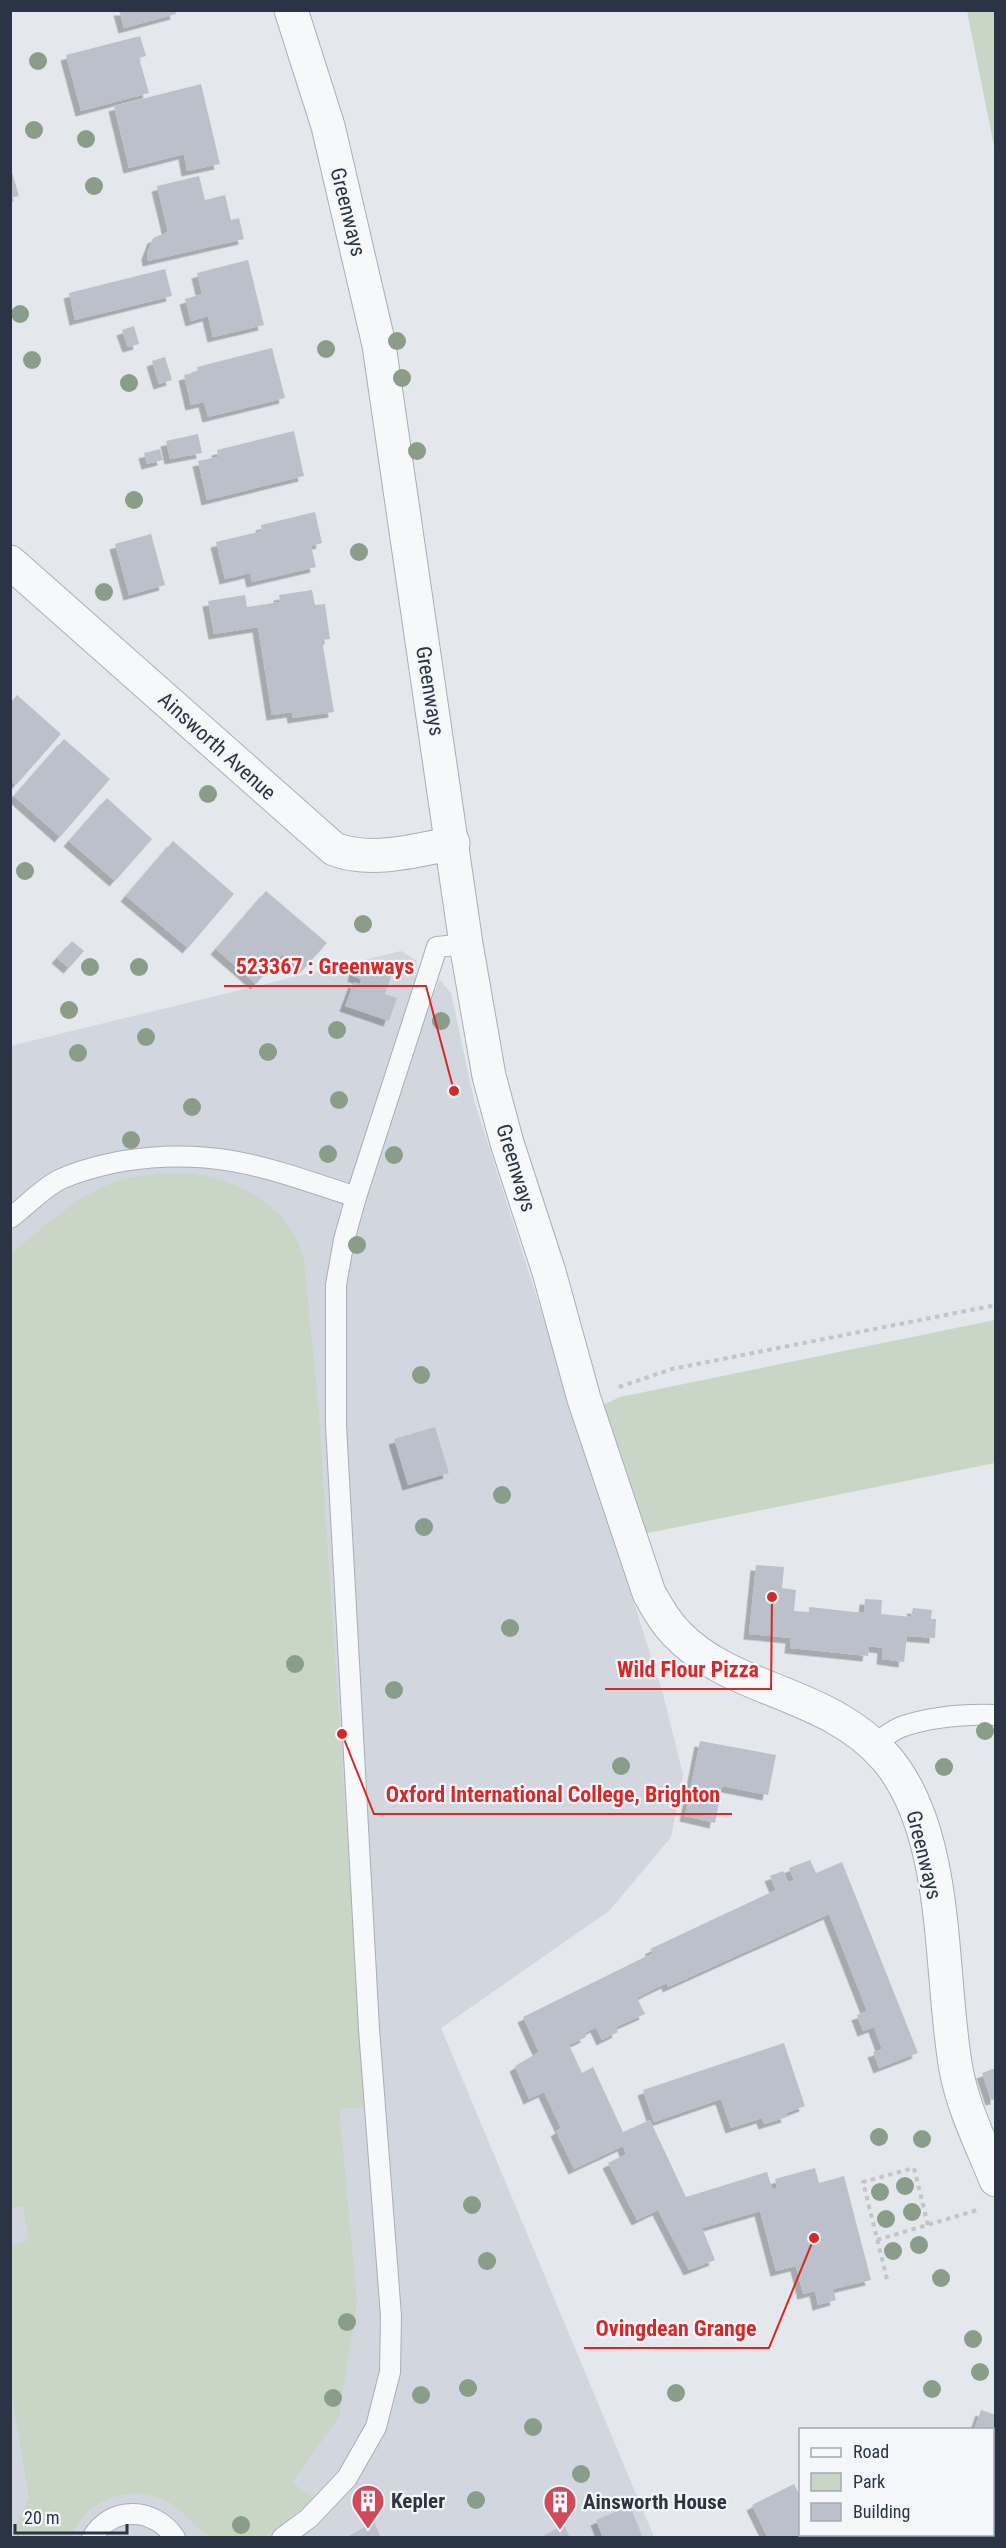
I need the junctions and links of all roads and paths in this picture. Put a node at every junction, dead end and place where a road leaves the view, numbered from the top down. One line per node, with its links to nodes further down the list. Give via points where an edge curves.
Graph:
1 (291, 10): 3 (street, Greenways, via 328,126 379,345)
2 (10, 562): 3 (street, Ainsworth Avenue, via 334,849 362,856)
3 (453, 843): 4 (street, Greenways)
4 (466, 944): 5 (lane, via 437,947); 8 (street, Greenways, via 489,1076)
5 (356, 1197): 6 (lane, via 225,1158 153,1156 106,1164 57,1182); 17 (lane, via 336,1285 336,1425 369,2029 392,2343 385,2399 363,2452 330,2498)
6 (10, 1218)
7 (996, 1305): 8 (path, via 672,1369)
8 (584, 1399): 10 (street, Greenways, via 649,1593 677,1635 726,1669 842,1721)
9 (996, 1715): 10 (lane, via 930,1720 900,1728)
10 (873, 1745): 11 (street, Greenways, via 909,1793 924,1835 947,1977 956,2067)
11 (992, 2182): 12 (path)
12 (928, 2225): 13 (path); 13 (path, via 914,2168 863,2182)
13 (877, 2240): 14 (path)
14 (887, 2279)
15 (92, 2538): 16 (lane, via 107,2521 134,2513 161,2522)
16 (175, 2538)
17 (282, 2538)

